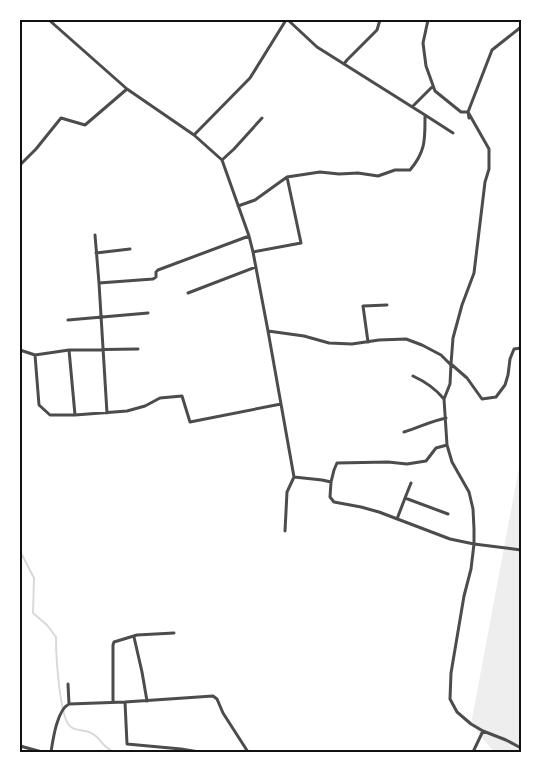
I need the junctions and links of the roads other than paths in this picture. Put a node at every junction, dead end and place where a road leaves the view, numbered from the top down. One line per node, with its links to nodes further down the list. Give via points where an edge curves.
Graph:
1 (49, 20): 8 (street)
2 (287, 20): 6 (street, via 317,47); 15 (street, via 250,78)
3 (380, 20): 6 (street, via 377,30)
4 (428, 20): 7 (street, via 424,42 426,66)
5 (521, 27): 10 (street, via 492,50)
6 (344, 64): 9 (street)
7 (434, 86): 9 (street); 10 (street, via 435,91 461,112)
8 (127, 90): 15 (street); 17 (street, via 85,125 61,118)
9 (412, 107): 11 (street)
10 (468, 112): 13 (street); 40 (street, via 489,148 489,169 474,273 452,338)
11 (425, 115): 14 (street); 18 (street, via 425,141 418,161 410,170 396,170 378,176 320,172)
12 (262, 118): 16 (street)
13 (470, 118)
14 (452, 134)
15 (194, 135): 16 (street)
16 (222, 160): 19 (street)
17 (20, 164)
18 (286, 177): 19 (street, via 255,200); 23 (street, via 301,243)
19 (238, 206): 21 (street)
20 (94, 234): 24 (street)
21 (249, 236): 23 (street); 26 (street, via 158,270 153,279)
22 (130, 249): 24 (street)
23 (253, 252): 25 (street)
24 (96, 253): 26 (street)
25 (256, 267): 27 (street); 32 (street)
26 (99, 283): 30 (street)
27 (188, 293)
28 (387, 305): 33 (street, via 364,306)
29 (148, 313): 30 (street)
30 (101, 318): 31 (street); 38 (street)
31 (68, 320)
32 (268, 331): 33 (street, via 329,342); 43 (street)
33 (368, 342): 40 (street, via 406,339 441,355)
34 (521, 348): 40 (street, via 514,349 505,385 496,397 482,399 467,378)
35 (138, 349): 38 (street)
36 (20, 350): 39 (street)
37 (69, 350): 38 (street); 39 (street); 45 (street)
38 (103, 350): 44 (street)
39 (35, 355): 45 (street, via 39,405 50,415)
40 (451, 364): 42 (street, via 450,384)
41 (413, 376): 42 (street, via 437,390)
42 (444, 399): 46 (street)
43 (281, 404): 44 (street, via 190,422 182,396 160,398 145,406); 49 (street)
44 (107, 413): 45 (street)
45 (75, 415)
46 (446, 418): 47 (street); 48 (street)
47 (404, 432)
48 (447, 445): 50 (street, via 436,448 426,461 407,464 338,463); 56 (street, via 473,509)
49 (294, 477): 50 (street); 55 (street, via 288,492)
50 (332, 482): 54 (street, via 330,497 334,502)
51 (411, 483): 52 (street)
52 (405, 498): 53 (street); 54 (street)
53 (448, 514)
54 (397, 519): 56 (street, via 450,539)
55 (285, 531)
56 (474, 544): 57 (street); 65 (street, via 451,673 450,699 457,712)
57 (521, 550)
58 (174, 632): 59 (street)
59 (134, 637): 61 (street); 62 (street, via 113,645)
60 (68, 684): 64 (street)
61 (147, 701): 63 (street); 71 (street, via 213,696)
62 (113, 702): 63 (street); 64 (street)
63 (125, 702): 70 (street, via 127,744)
64 (69, 704): 69 (street, via 60,714)
65 (483, 731): 67 (street); 72 (street)
66 (20, 746): 68 (street)
67 (521, 748)
68 (42, 752)
69 (51, 752)
70 (199, 752)
71 (248, 752)
72 (473, 752)

